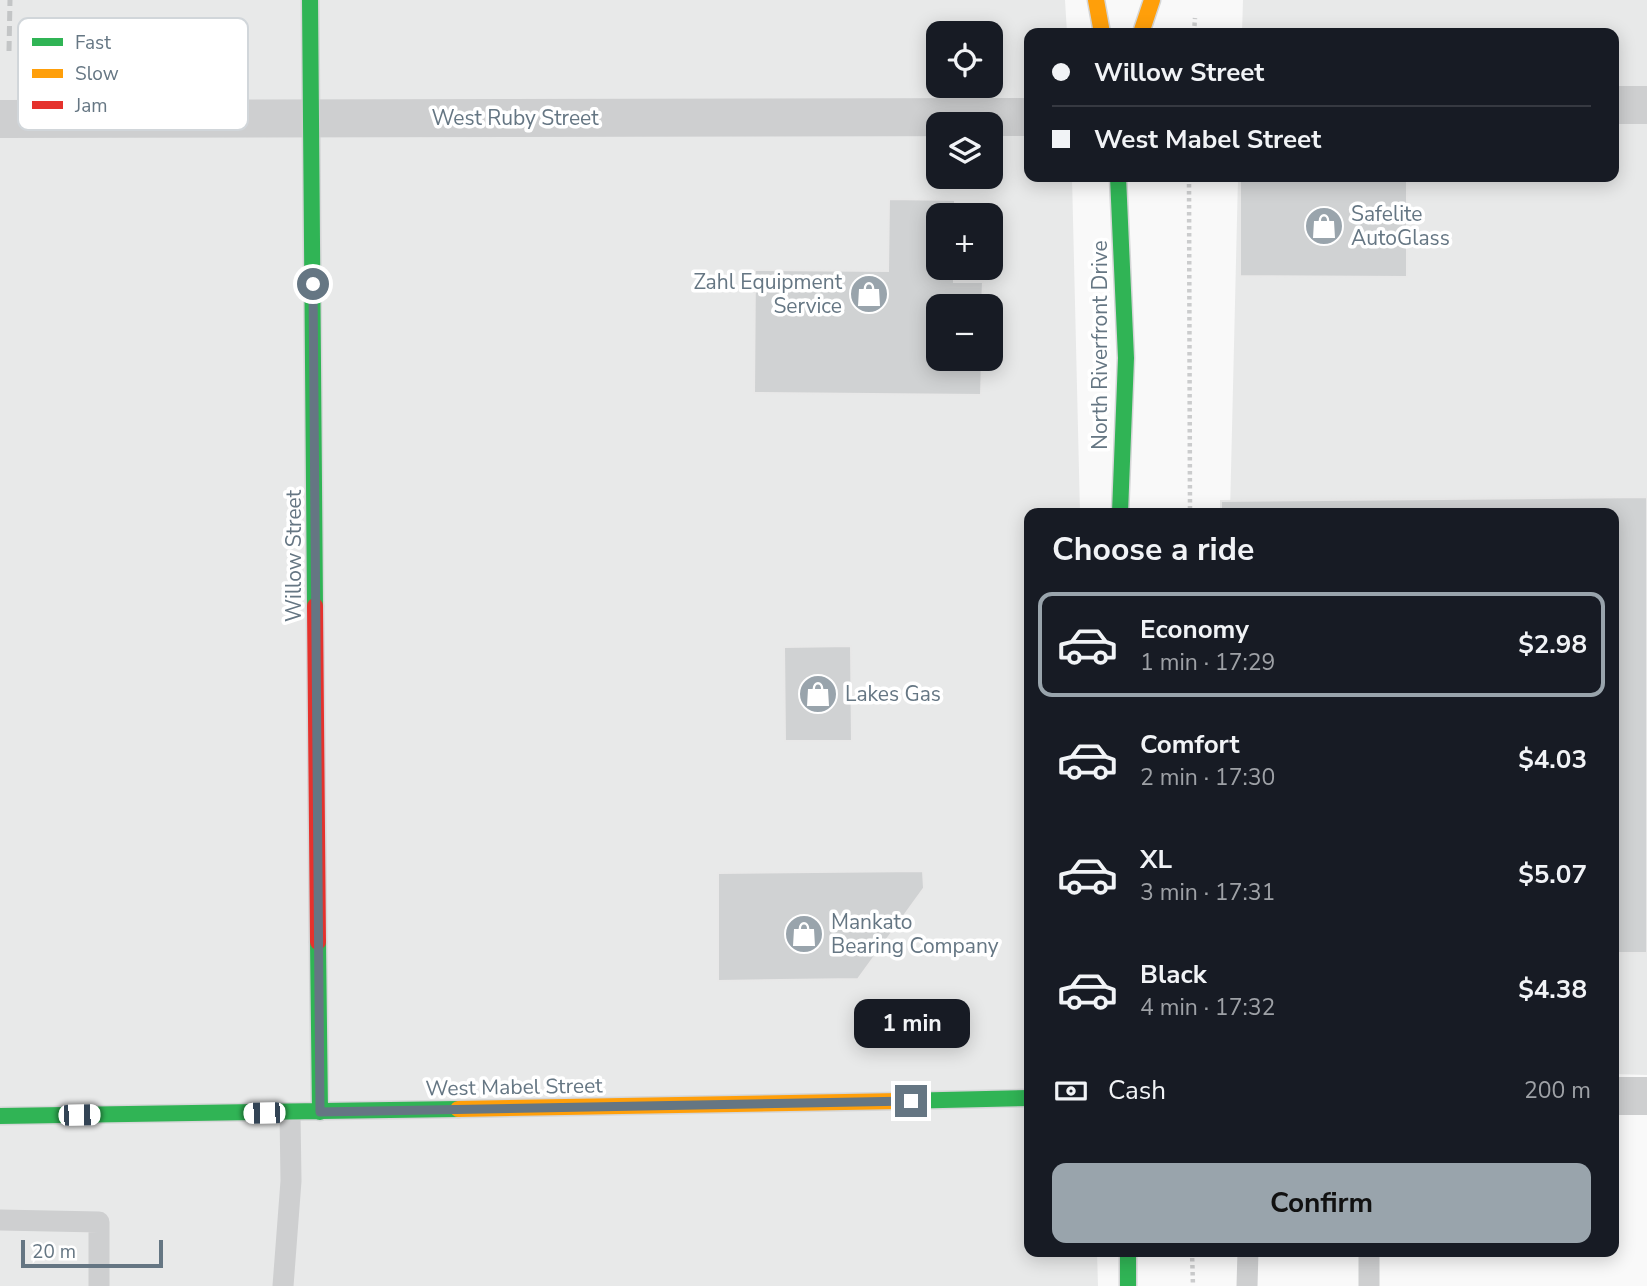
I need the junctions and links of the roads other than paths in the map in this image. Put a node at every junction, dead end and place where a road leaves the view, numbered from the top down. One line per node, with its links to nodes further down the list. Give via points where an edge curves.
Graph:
1 (310, 0): 10 (street, Willow Street)
2 (1096, 0): 4 (street)
3 (1152, 0): 5 (street)
4 (1101, 28)
5 (1143, 28)
6 (1619, 105): 7 (street)
7 (1647, 105)
8 (1024, 117): 10 (street, West Ruby Street)
9 (248, 118): 10 (street, West Ruby Street)
10 (311, 118): 18 (street, Willow Street)
11 (0, 119): 12 (street, West Ruby Street)
12 (18, 119)
13 (1118, 182): 14 (street, North Riverfront Drive, via 1125,358)
14 (1120, 508)
15 (1619, 1096): 16 (street)
16 (1647, 1096)
17 (1024, 1098): 18 (street, West Mabel Street)
18 (320, 1112): 19 (street, West Mabel Street)
19 (290, 1113): 20 (street, West Mabel Street); 26 (lane)
20 (0, 1116)
21 (0, 1220): 25 (lane, via 99,1222)
22 (1128, 1257): 27 (street)
23 (1248, 1257): 28 (lane)
24 (1369, 1257): 29 (lane)
25 (99, 1286)
26 (284, 1286)
27 (1128, 1286)
28 (1247, 1286)
29 (1369, 1286)

